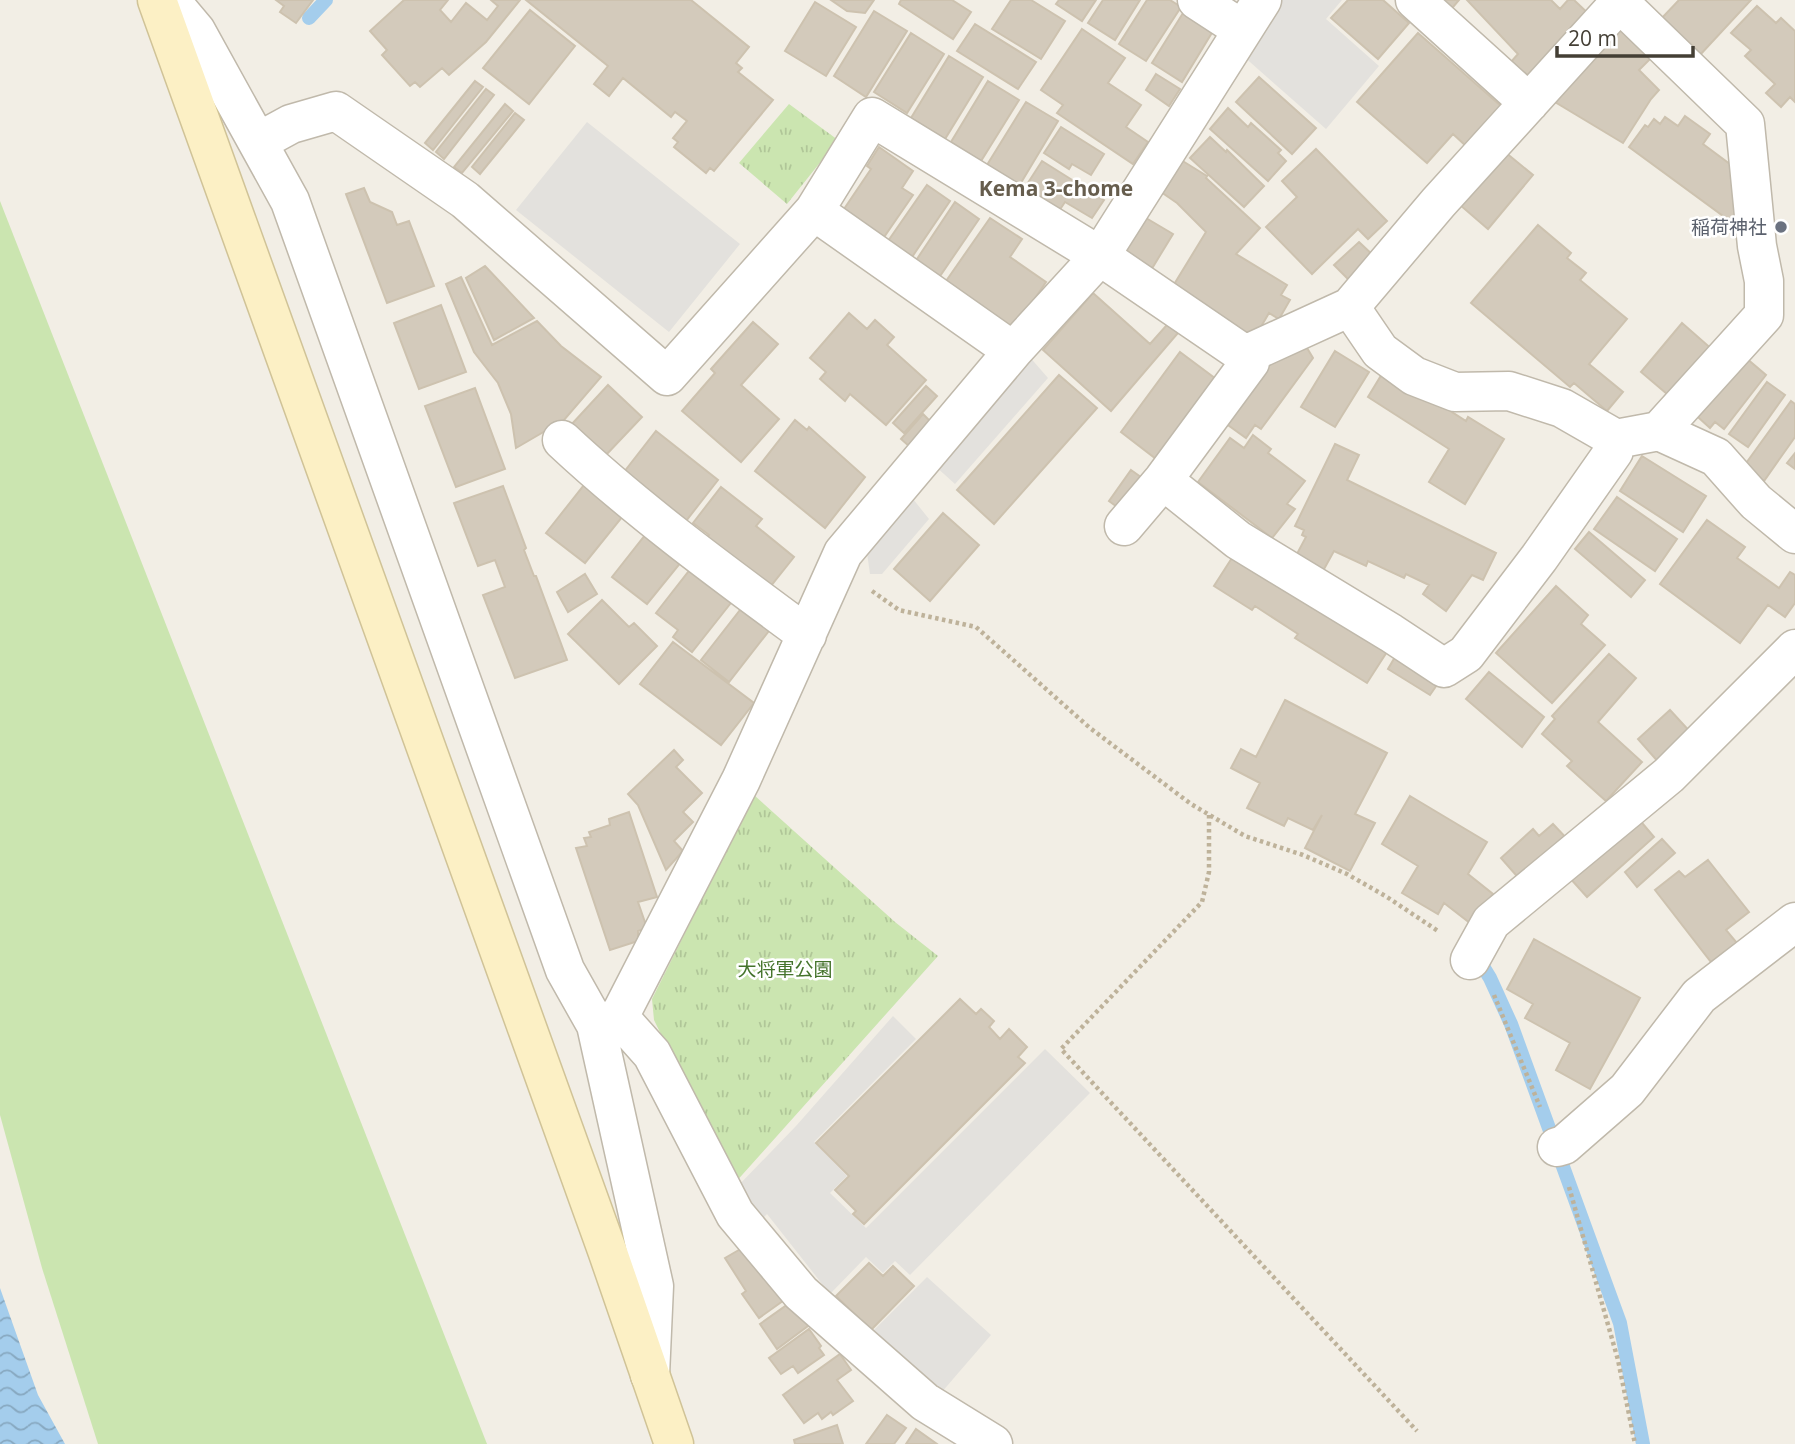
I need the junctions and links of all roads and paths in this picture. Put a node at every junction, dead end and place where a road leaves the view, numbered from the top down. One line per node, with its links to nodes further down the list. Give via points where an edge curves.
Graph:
1 (157, 0): 28 (street)
2 (170, 0): 8 (street, via 196,31)
3 (1197, 0): 6 (street)
4 (1415, 0): 7 (street)
5 (1620, 1): 7 (street); 14 (street, via 1745,124 1764,281 1764,315)
6 (1253, 15): 10 (street)
7 (1529, 103): 11 (street)
8 (258, 142): 9 (street, via 291,124 336,111 465,200 667,376); 26 (street, via 290,201 565,970)
9 (814, 211): 10 (street, via 872,117); 12 (street)
10 (1100, 256): 12 (street); 13 (street)
11 (1350, 307): 13 (street); 15 (street, via 1380,351 1414,376 1455,392 1509,391 1562,408)
12 (1013, 351): 20 (street)
13 (1245, 355): 17 (street, via 1250,362)
14 (1659, 430): 15 (street); 19 (street, via 1716,457 1756,502)
15 (1615, 439): 17 (street, via 1614,452 1539,558 1466,654 1444,668 1238,540)
16 (562, 440): 21 (street, via 601,477)
17 (1163, 480): 18 (street)
18 (1124, 526)
19 (1795, 534)
20 (859, 535): 21 (street, via 843,553); 23 (path, via 861,584 899,611 976,627 1090,728)
21 (807, 635): 26 (street, via 741,780)
22 (1795, 649): 25 (street, via 1669,775 1491,922)
23 (1209, 815): 25 (path, via 1245,836 1347,874 1433,926); 29 (path, via 1209,872 1202,902 1061,1049)
24 (1795, 922): 27 (street, via 1699,996 1627,1090)
25 (1470, 960): 27 (path, via 1500,1004)
26 (607, 1021): 28 (street, via 654,1286); 31 (street, via 652,1054 735,1213 801,1293 925,1402)
27 (1556, 1147): 32 (path, via 1593,1265)
28 (650, 1375): 30 (street)
29 (1417, 1431)
30 (674, 1444)
31 (993, 1444)
32 (1635, 1444)

